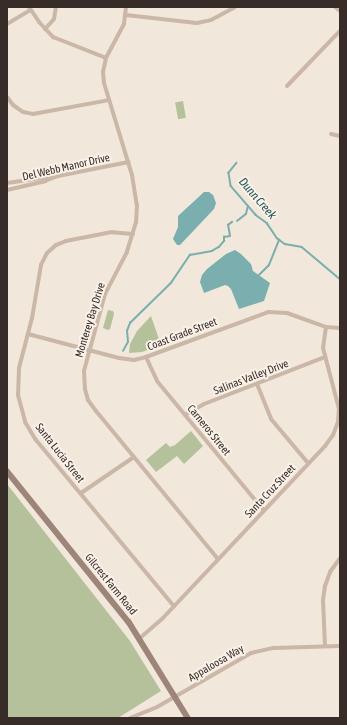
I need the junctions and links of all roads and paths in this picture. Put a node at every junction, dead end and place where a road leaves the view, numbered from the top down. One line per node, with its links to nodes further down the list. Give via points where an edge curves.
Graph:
1 (56, 7): 9 (street, via 54,19)
2 (126, 7): 7 (street, Monterey Bay Drive)
3 (235, 7): 7 (street, via 211,20 197,23)
4 (336, 7): 6 (street)
5 (30, 8): 8 (street); 9 (street)
6 (340, 11)
7 (126, 15): 11 (street, Monterey Bay Drive, via 122,29)
8 (7, 24)
9 (45, 29): 11 (street, via 53,37)
10 (340, 31): 12 (street)
11 (106, 58): 14 (street, Monterey Bay Drive, via 103,72)
12 (287, 86)
13 (7, 97): 14 (street, via 23,112 33,114)
14 (109, 100): 17 (street, Monterey Bay Drive)
15 (331, 134): 16 (street)
16 (340, 136)
17 (129, 162): 18 (street, Del Webb Manor Drive); 21 (street, Monterey Bay Drive, via 137,205)
18 (58, 176): 19 (street); 20 (street, Del Webb Manor Drive)
19 (7, 183)
20 (7, 190)
21 (133, 234): 24 (street, Santa Lucia Street, via 112,232 66,241 51,249 41,265); 25 (street, Monterey Bay Drive, via 127,252 108,287)
22 (326, 327): 23 (street, Coast Grade Street); 26 (street, Coast Grade Street, via 287,313 268,312); 27 (street, Santa Cruz Street, via 323,344)
23 (340, 328)
24 (28, 334): 25 (street, Coast Grade Street); 33 (street, Santa Lucia Street, via 18,377 22,414 36,440)
25 (90, 350): 26 (street, Coast Grade Street, via 128,360); 30 (street, Monterey Bay Drive, via 84,377 87,396 96,412)
26 (146, 357): 29 (street, Carneros Street, via 157,381)
27 (325, 358): 28 (street, Salinas Valley Drive); 31 (street, Santa Cruz Street, via 338,400 339,417 336,430 329,441)
28 (257, 384): 29 (street, Salinas Valley Drive, via 197,407); 31 (street, via 274,423)
29 (185, 415): 34 (street, Carneros Street)
30 (134, 457): 33 (street); 36 (street, Monterey Bay Drive)
31 (308, 463): 34 (street, Santa Cruz Street)
32 (7, 471): 38 (main road, Gilcrest Farm Road, via 115,603)
33 (81, 493): 37 (street, Santa Lucia Street)
34 (264, 511): 36 (street, Santa Cruz Street)
35 (340, 558): 39 (street, via 330,572 325,586)
36 (218, 559): 37 (street, Santa Cruz Street)
37 (174, 606): 38 (street, Santa Cruz Street)
38 (140, 638): 41 (main road, Gilcrest Farm Road)
39 (325, 646): 40 (street, Appaloosa Way); 41 (street, Appaloosa Way, via 273,648 251,653)
40 (340, 646)
41 (175, 697): 42 (street, Appaloosa Way); 43 (main road, Gilcrest Farm Road)
42 (130, 718)
43 (188, 718)

